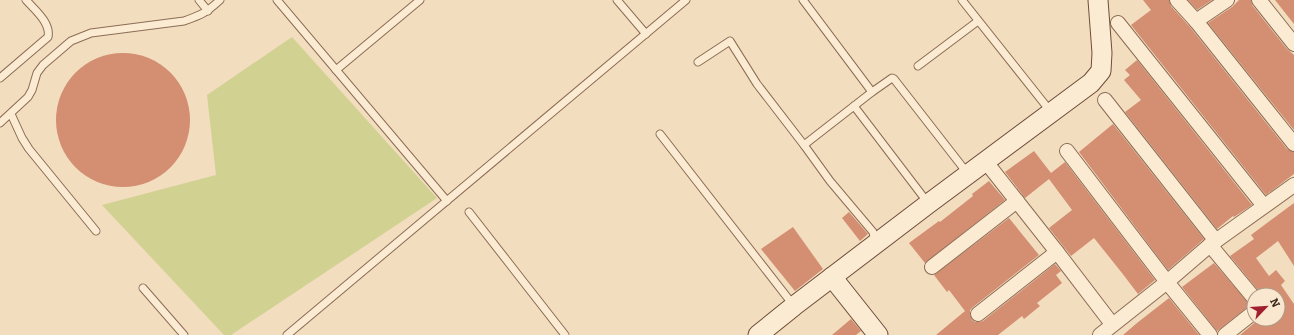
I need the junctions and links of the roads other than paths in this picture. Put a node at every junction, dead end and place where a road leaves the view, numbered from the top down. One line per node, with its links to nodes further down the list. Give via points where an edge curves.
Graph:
1 (26, 0): 23 (lane, via 47,26 48,37)
2 (199, 0): 14 (lane)
3 (220, 0): 14 (lane)
4 (277, 0): 22 (lane)
5 (420, 0): 22 (lane)
6 (617, 0): 18 (lane)
7 (686, 0): 18 (lane)
8 (803, 0): 24 (lane)
9 (962, 0): 15 (lane)
10 (1098, 0): 27 (street, via 1101,71 1091,83)
11 (1177, 0): 16 (street)
12 (1227, 0): 16 (street)
13 (1259, 0): 19 (street)
14 (208, 11): 28 (lane, via 184,21 91,33 71,41 37,73 28,97)
15 (978, 20): 21 (lane); 27 (lane)
16 (1196, 22): 31 (street)
17 (1118, 24): 40 (street)
18 (646, 34): 37 (lane)
19 (1294, 44)
20 (698, 62): 32 (lane, via 730,41 757,84)
21 (918, 66)
22 (336, 70): 37 (lane)
23 (0, 78)
24 (872, 92): 26 (lane); 35 (lane, via 890,79 894,79)
25 (1105, 100): 43 (street)
26 (854, 106): 32 (lane); 39 (lane)
27 (1051, 112): 34 (street)
28 (11, 114): 29 (lane); 42 (lane, via 29,149)
29 (0, 123)
30 (660, 134): 50 (lane)
31 (1294, 144)
32 (804, 145): 46 (lane, via 830,182 873,232 871,242)
33 (1067, 151): 47 (street)
34 (986, 162): 35 (street); 38 (street)
35 (968, 174): 39 (street)
36 (1294, 185): 40 (street)
37 (447, 200): 55 (lane)
38 (1017, 201): 44 (street); 45 (street)
39 (928, 204): 46 (street)
40 (1264, 206): 43 (street)
41 (469, 212): 56 (lane)
42 (96, 232)
43 (1213, 243): 47 (street); 48 (street)
44 (1057, 252): 51 (street); 53 (street)
45 (932, 267)
46 (832, 275): 50 (street); 58 (street)
47 (1167, 282): 53 (street); 60 (street)
48 (1246, 287)
49 (143, 288): 54 (lane)
50 (794, 306): 57 (street)
51 (978, 314)
52 (1246, 318): 61 (street)
53 (1112, 324): 59 (street)
54 (184, 335)
55 (287, 335)
56 (564, 335)
57 (758, 335)
58 (878, 335)
59 (1100, 335)
60 (1210, 335)
61 (1225, 335)

